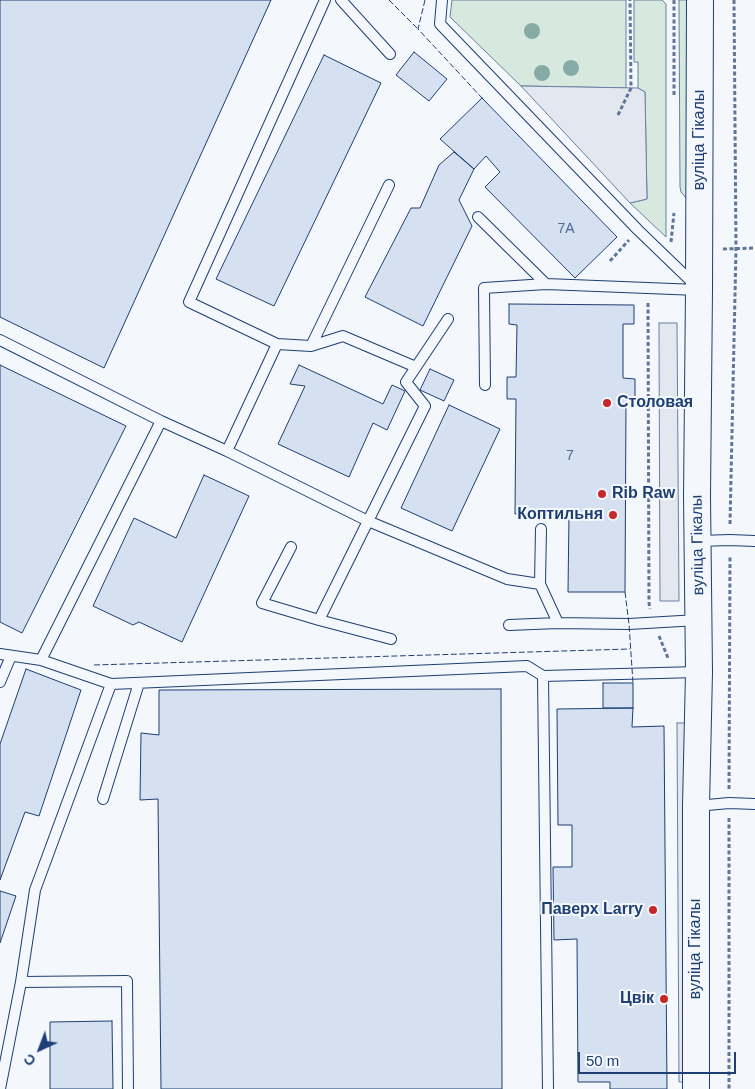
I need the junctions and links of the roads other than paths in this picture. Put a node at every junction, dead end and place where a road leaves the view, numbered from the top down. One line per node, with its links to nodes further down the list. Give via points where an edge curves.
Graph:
1 (325, 0): 12 (lane, via 189,302)
2 (341, 0): 5 (lane)
3 (442, 0): 9 (lane, via 440,24)
4 (700, 0): 9 (street, вуліца Гікалы)
5 (390, 54)
6 (389, 185): 13 (lane)
7 (478, 217): 8 (lane)
8 (546, 284): 9 (lane); 15 (lane, via 484,288)
9 (699, 290): 20 (street, вуліца Гікалы)
10 (448, 319): 14 (lane)
11 (0, 340): 16 (lane)
12 (277, 344): 13 (lane); 17 (lane)
13 (311, 346): 14 (lane, via 343,336)
14 (416, 367): 18 (lane, via 406,382 425,406)
15 (485, 385)
16 (161, 421): 17 (lane); 30 (lane)
17 (227, 451): 18 (lane)
18 (368, 521): 23 (lane, via 507,579); 24 (lane)
19 (541, 529): 23 (lane)
20 (698, 541): 21 (lane); 25 (street, вуліца Гікалы)
21 (755, 541)
22 (291, 547): 24 (lane, via 262,603)
23 (540, 584): 26 (lane)
24 (319, 620): 28 (lane)
25 (699, 620): 26 (lane, via 629,624); 31 (street, вуліца Гікалы)
26 (558, 623): 27 (lane)
27 (508, 625)
28 (391, 640)
29 (5, 655): 30 (lane); 33 (lane)
30 (41, 660): 35 (lane)
31 (687, 672): 32 (lane); 38 (street, вуліца Гікалы)
32 (543, 676): 34 (lane, via 527,666); 42 (lane)
33 (0, 682)
34 (139, 683): 35 (lane); 36 (lane)
35 (111, 684): 39 (lane, via 35,890)
36 (103, 799)
37 (755, 804): 38 (lane)
38 (696, 806): 43 (street, вуліца Гікалы)
39 (21, 982): 40 (lane); 41 (lane, via 127,981)
40 (0, 1089)
41 (128, 1089)
42 (548, 1089)
43 (696, 1089)

